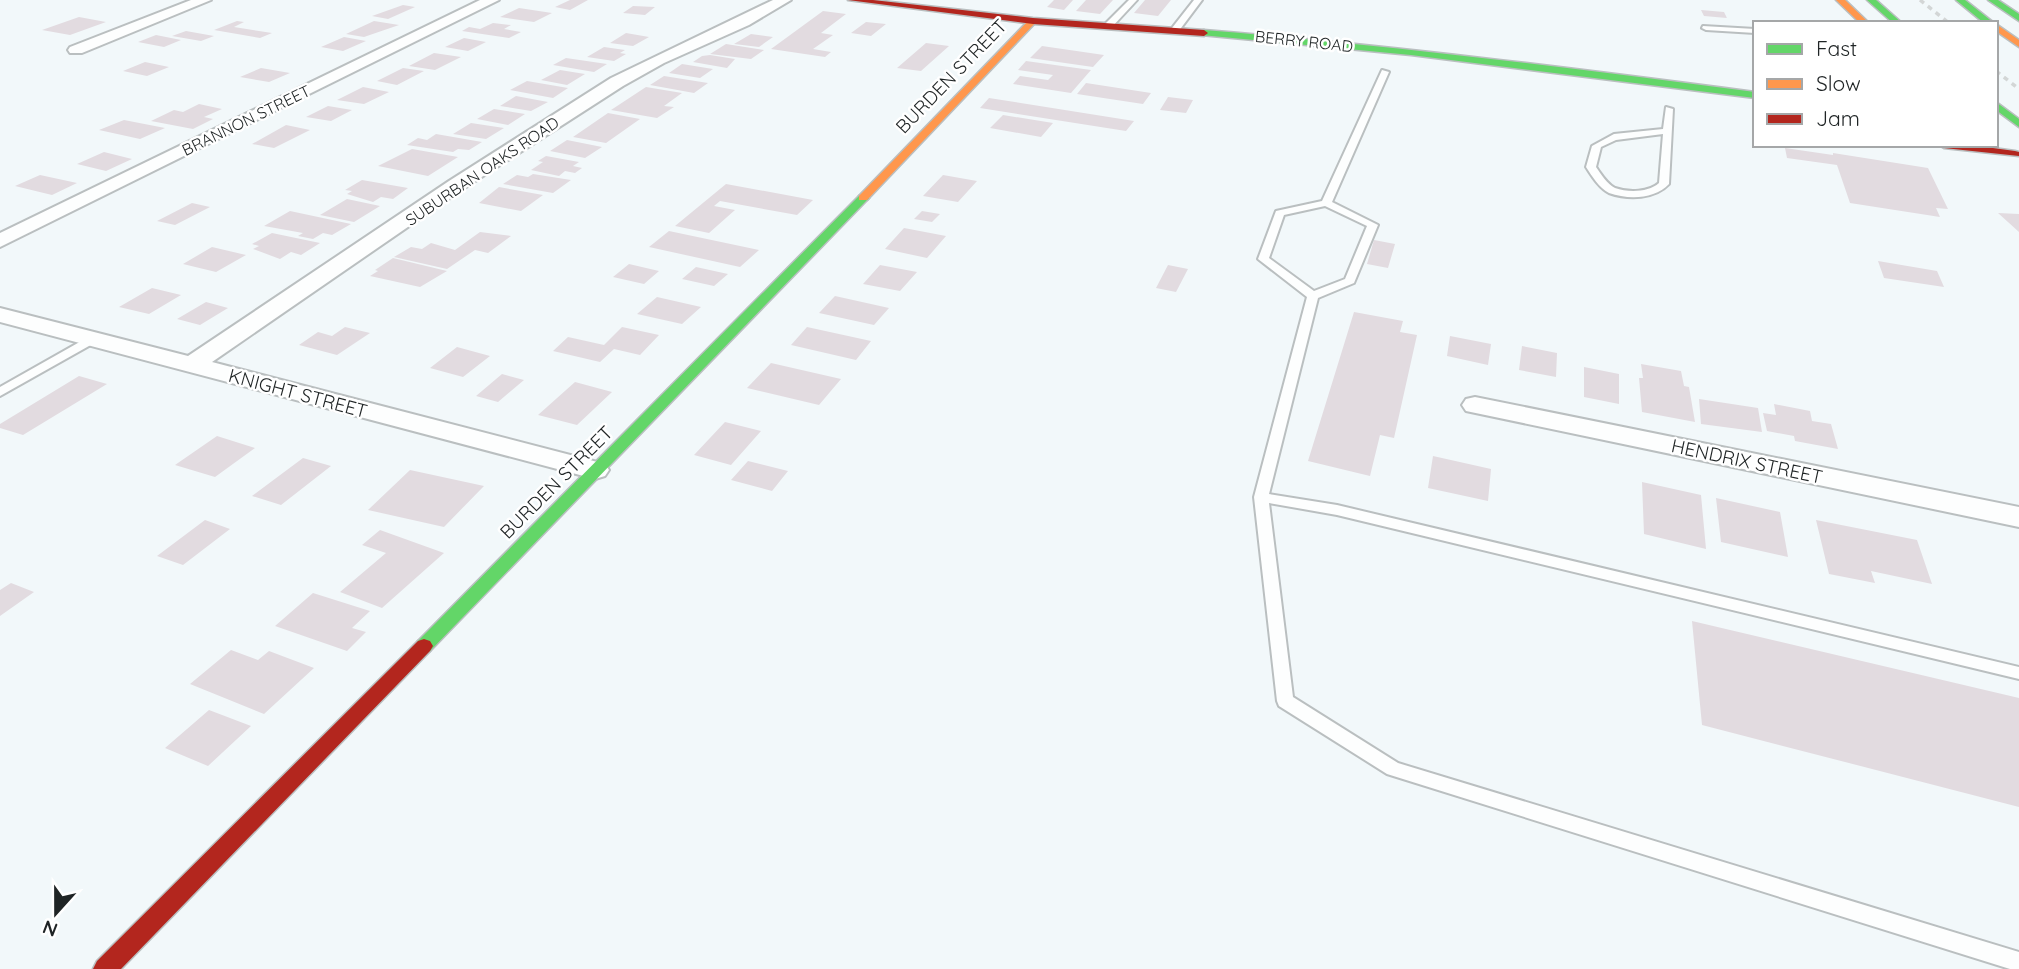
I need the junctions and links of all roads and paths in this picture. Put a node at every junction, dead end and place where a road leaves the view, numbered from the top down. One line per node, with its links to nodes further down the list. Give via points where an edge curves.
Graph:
1 (204, 0): 23 (street)
2 (492, 0): 38 (street, BRANNON STREET)
3 (784, 0): 42 (street, SUBURBAN OAKS ROAD, via 619,80)
4 (852, 0): 12 (main road, BERRY ROAD)
5 (1133, 0): 16 (lane)
6 (1198, 0): 19 (lane)
7 (1840, 0): 13 (main road)
8 (1871, 0): 14 (main road)
9 (1960, 0): 15 (main road)
10 (1992, 0): 11 (main road)
11 (2019, 18)
12 (1033, 21): 16 (main road, BERRY ROAD); 24 (main road); 45 (main road, BURDEN STREET)
13 (1863, 21)
14 (1896, 21)
15 (1987, 21)
16 (1108, 26): 19 (main road, BERRY ROAD)
17 (1998, 28): 22 (main road)
18 (1706, 29): 20 (lane)
19 (1175, 30): 21 (main road, BERRY ROAD)
20 (1753, 31)
21 (1288, 39): 25 (main road); 27 (main road, BERRY ROAD)
22 (2019, 44)
23 (76, 50)
24 (1228, 51)
25 (1268, 57)
26 (1385, 72): 37 (lane)
27 (1753, 95)
28 (1998, 107): 30 (main road)
29 (1669, 109): 33 (lane)
30 (2019, 124)
31 (1998, 127): 32 (main road)
32 (2019, 130)
33 (1667, 131): 33 (lane, via 1664,184 1655,192 1611,190 1591,167 1597,146 1614,137)
34 (1998, 140): 36 (main road)
35 (1958, 147): 36 (main road)
36 (2017, 157)
37 (1326, 204): 39 (lane, via 1373,225 1350,281); 39 (lane, via 1280,213 1263,259)
38 (0, 241)
39 (1313, 296): 46 (lane)
40 (4, 319): 41 (street, KNIGHT STREET)
41 (92, 339): 42 (street, KNIGHT STREET); 43 (lane)
42 (192, 365): 45 (street, KNIGHT STREET)
43 (0, 393)
44 (1475, 405): 47 (street, HENDRIX STREET)
45 (596, 470): 50 (main road, BURDEN STREET)
46 (1261, 497): 48 (lane, via 1337,510); 49 (lane, via 1285,701 1393,769)
47 (2019, 517)
48 (2019, 673)
49 (2019, 962)
50 (105, 969)

